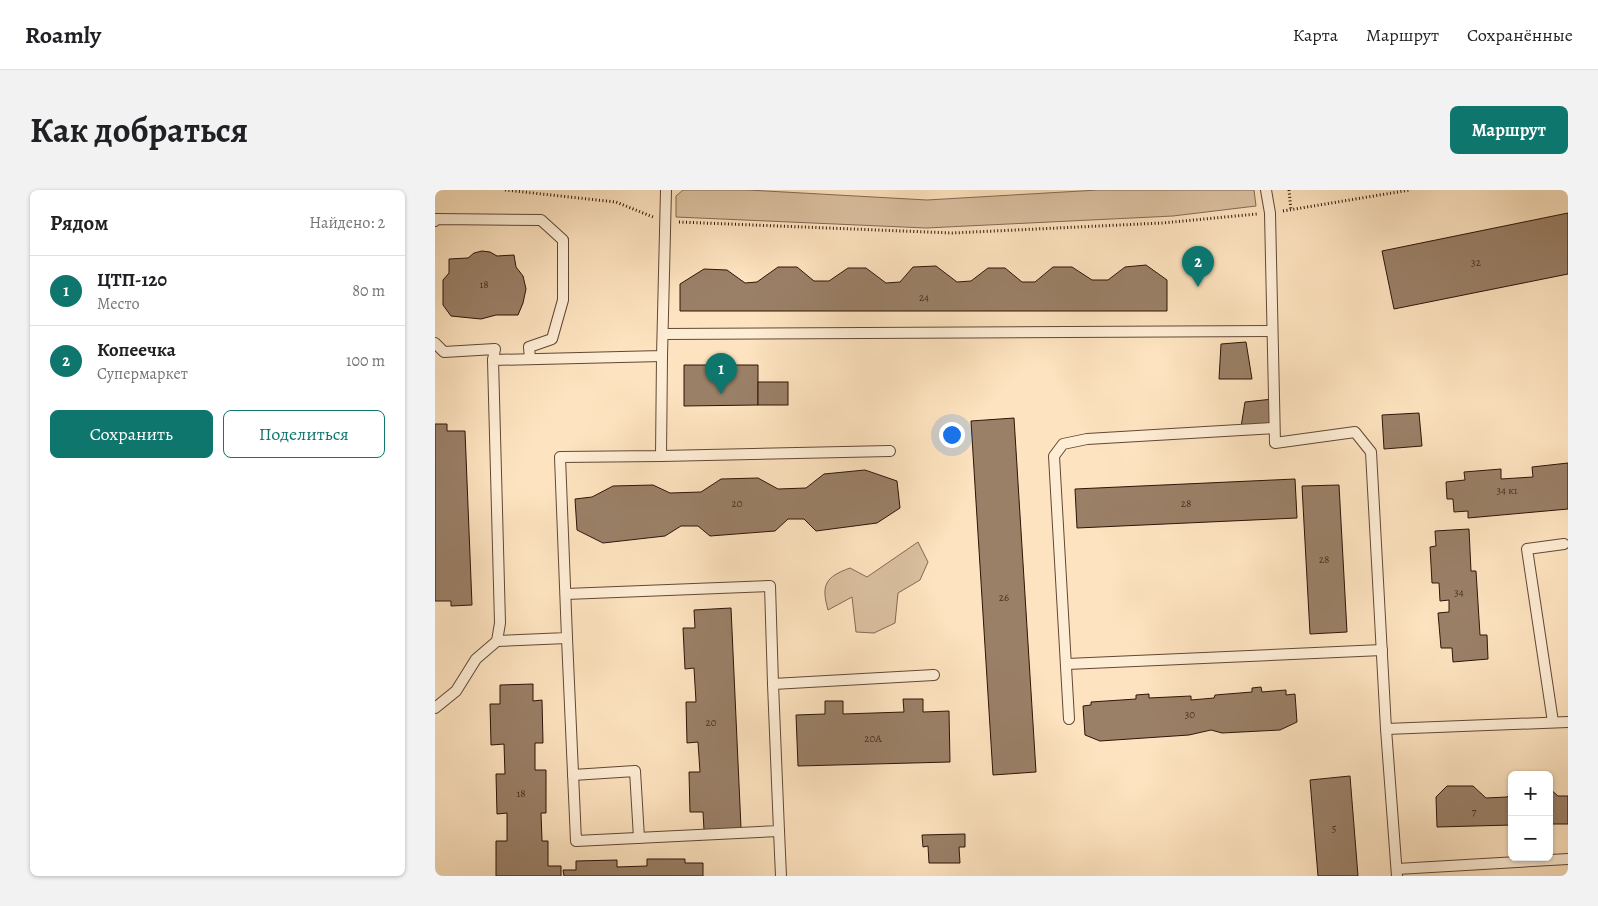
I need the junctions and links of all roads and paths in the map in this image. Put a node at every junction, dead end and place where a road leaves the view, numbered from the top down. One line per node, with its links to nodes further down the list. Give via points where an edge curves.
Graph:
1 (505, 190): 9 (path, via 617,202)
2 (666, 190): 9 (lane)
3 (1266, 190): 7 (lane)
4 (1289, 190): 6 (path)
5 (1410, 190): 6 (path)
6 (1291, 210): 7 (path)
7 (1270, 213): 9 (path, via 952,233); 10 (lane)
8 (435, 221): 14 (lane, via 541,220 563,240 563,300 552,339 529,346)
9 (664, 221): 11 (lane)
10 (1272, 331): 11 (lane); 16 (lane)
11 (663, 334): 13 (lane)
12 (435, 343): 15 (lane, via 444,352 495,349)
13 (662, 356): 14 (lane); 18 (lane)
14 (529, 359): 15 (lane)
15 (493, 360): 22 (lane, via 500,623)
16 (1274, 428): 23 (lane, via 1275,443 1355,432 1371,452); 24 (lane, via 1087,439 1063,444 1054,456)
17 (889, 451): 18 (lane)
18 (661, 456): 20 (lane, via 560,457)
19 (1563, 544): 29 (lane, via 1527,549)
20 (566, 594): 21 (lane); 26 (lane, via 771,586)
21 (567, 638): 22 (lane); 32 (lane)
22 (497, 641): 27 (lane, via 476,659 457,691)
23 (1382, 650): 24 (lane); 31 (lane)
24 (1067, 664): 28 (lane)
25 (934, 675): 26 (lane)
26 (773, 684): 33 (lane)
27 (435, 708)
28 (1069, 719)
29 (1553, 722): 30 (lane); 31 (lane)
30 (1568, 722)
31 (1386, 728): 36 (lane)
32 (573, 775): 34 (lane, via 635,772); 34 (lane, via 575,841)
33 (779, 831): 34 (lane); 37 (lane)
34 (639, 838)
35 (1568, 859): 36 (lane)
36 (1397, 872)
37 (781, 876)

